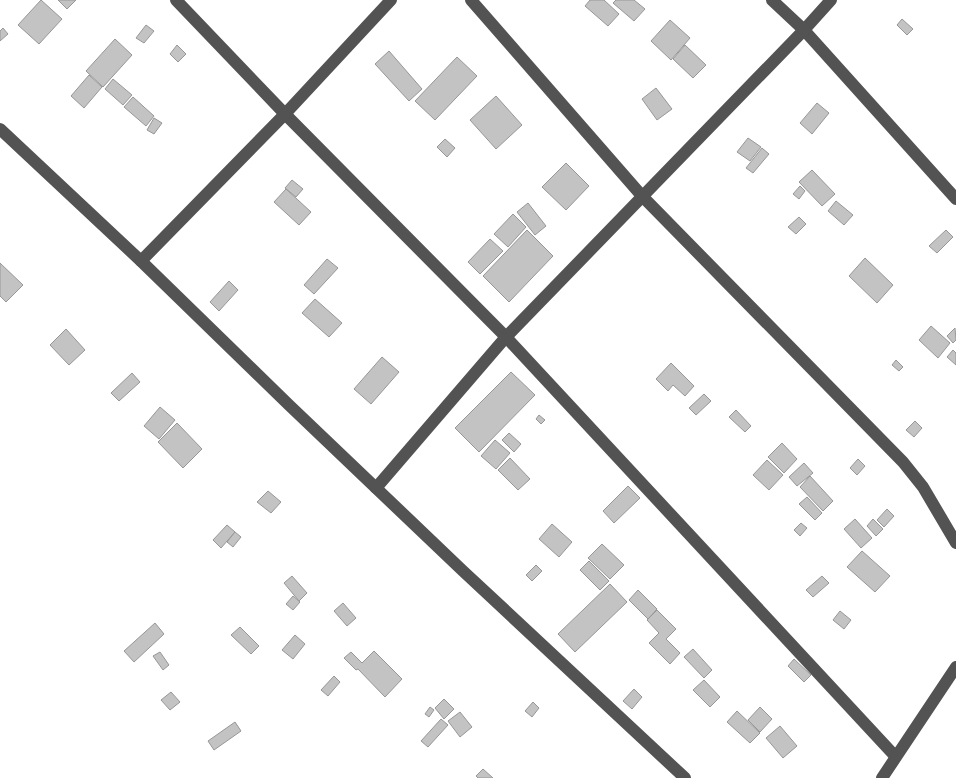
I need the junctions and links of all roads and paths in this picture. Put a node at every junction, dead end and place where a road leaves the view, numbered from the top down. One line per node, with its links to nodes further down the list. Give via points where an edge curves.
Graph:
1 (176, 0): 7 (street)
2 (391, 0): 7 (street)
3 (471, 0): 9 (street)
4 (772, 0): 6 (street)
5 (831, 0): 6 (street)
6 (804, 30): 9 (street); 10 (street)
7 (285, 114): 11 (street); 12 (street)
8 (0, 129): 11 (street)
9 (642, 196): 12 (street); 14 (street, via 903,462 923,487)
10 (956, 199)
11 (141, 261): 13 (street)
12 (506, 337): 13 (street); 16 (street)
13 (376, 488): 17 (street)
14 (956, 543)
15 (956, 667): 16 (street)
16 (895, 756): 18 (street)
17 (685, 778)
18 (882, 778)

